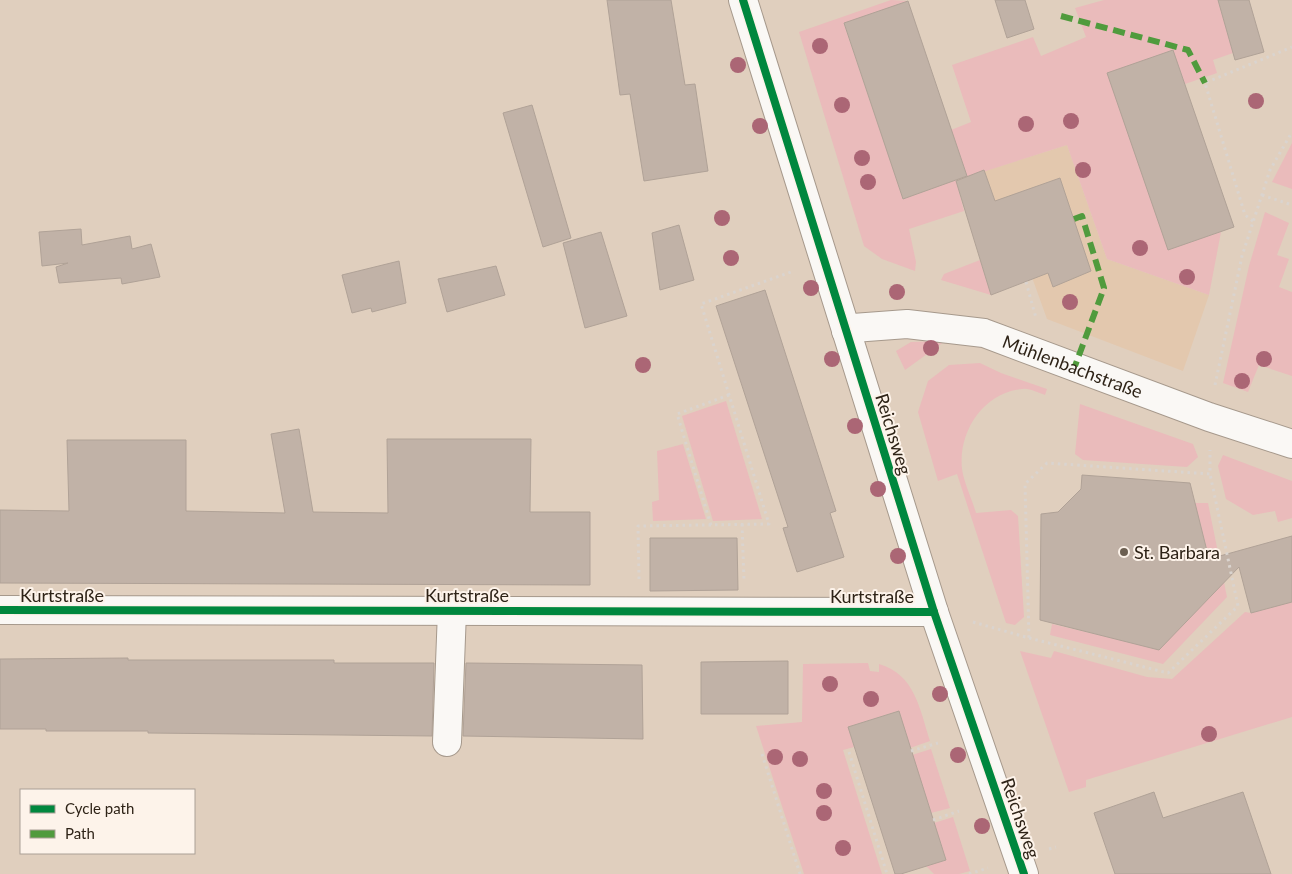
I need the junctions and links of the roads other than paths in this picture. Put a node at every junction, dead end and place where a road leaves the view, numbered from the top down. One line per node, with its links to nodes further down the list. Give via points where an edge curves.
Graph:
1 (743, 0): 2 (street, Reichsweg)
2 (846, 331): 3 (street, Mühlenbachstraße, via 907,324 984,333); 6 (street, Reichsweg)
3 (1292, 444)
4 (0, 610): 5 (street, Kurtstraße)
5 (452, 610): 6 (street, Kurtstraße); 7 (street)
6 (934, 612): 8 (street, Reichsweg)
7 (447, 742)
8 (1024, 874)

